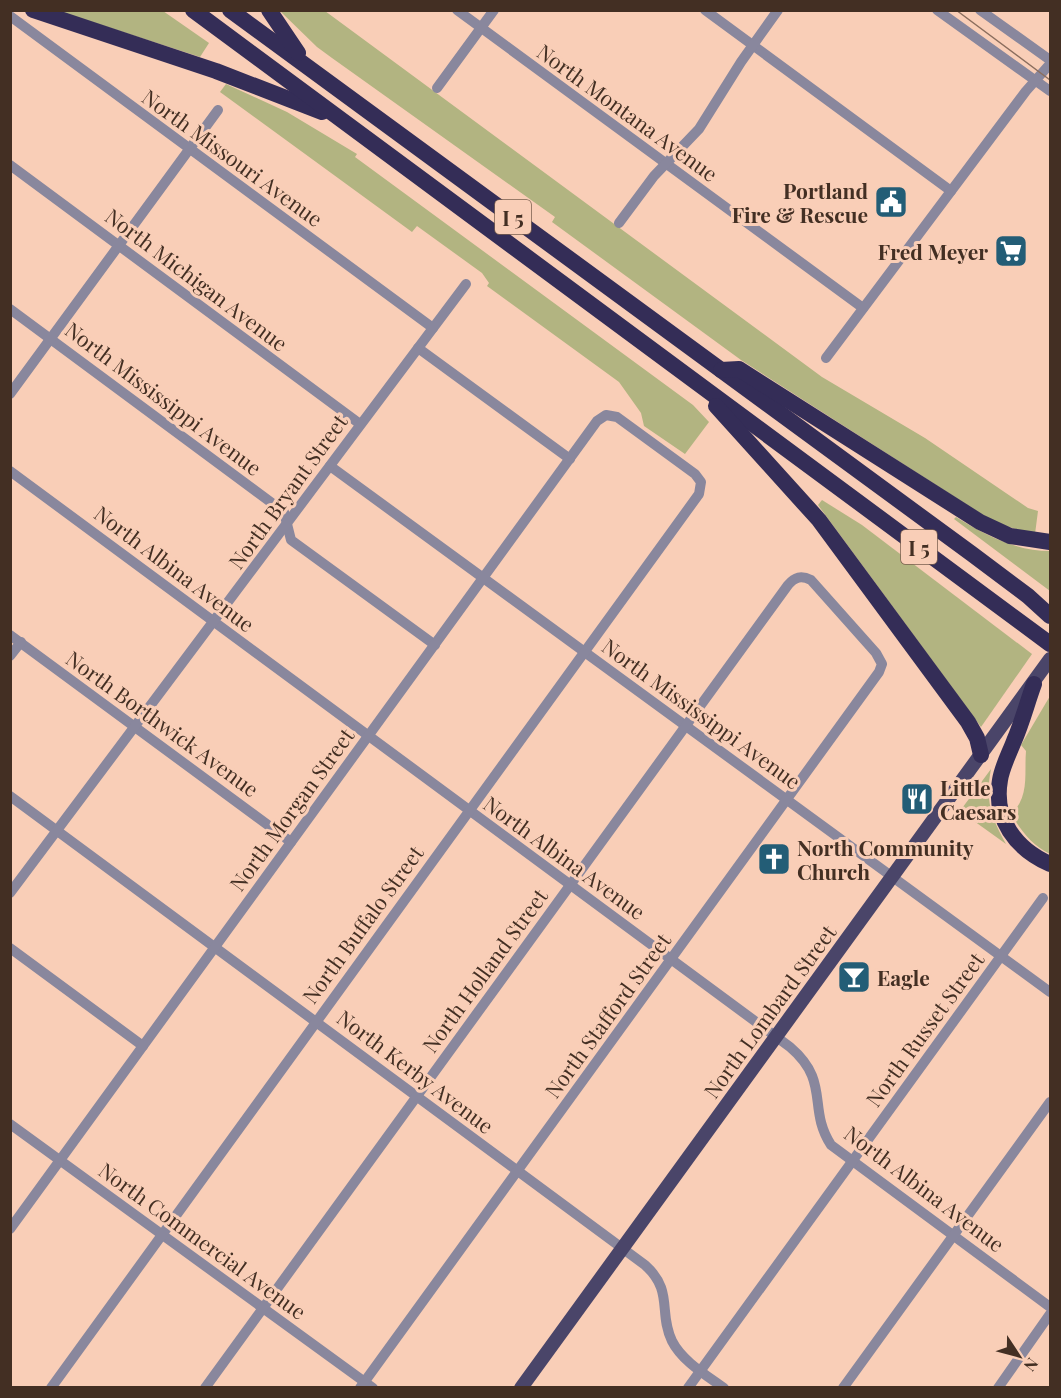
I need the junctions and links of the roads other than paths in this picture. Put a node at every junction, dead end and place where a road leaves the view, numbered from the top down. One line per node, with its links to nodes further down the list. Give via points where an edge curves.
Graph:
1 (33, 10): 20 (highway, via 216,70)
2 (193, 10): 20 (highway, I 5)
3 (230, 10): 15 (highway, I 5)
4 (269, 10): 15 (highway)
5 (457, 10): 12 (street, North Montana Avenue)
6 (494, 10): 12 (street)
7 (705, 10): 13 (street)
8 (778, 10): 13 (street)
9 (937, 10): 16 (street)
10 (980, 10): 14 (street)
11 (10, 16): 21 (street, North Missouri Avenue)
12 (481, 28): 17 (street); 22 (street, North Montana Avenue)
13 (752, 46): 22 (street, via 699,129); 24 (street)
14 (1050, 62): 16 (street)
15 (305, 64): 34 (highway, I 5)
16 (1036, 80): 18 (street); 24 (street)
17 (437, 88)
18 (1050, 91)
19 (218, 110): 21 (street)
20 (340, 119): 35 (highway, I 5)
21 (190, 149): 26 (street); 30 (street, North Missouri Avenue)
22 (666, 164): 25 (street); 28 (street, North Montana Avenue)
23 (10, 165): 26 (street, North Michigan Avenue)
24 (951, 191): 28 (street)
25 (619, 223)
26 (118, 245): 31 (street); 37 (street, North Michigan Avenue)
27 (466, 284): 30 (street, North Bryant Street)
28 (863, 308): 33 (street)
29 (10, 309): 31 (street, North Mississippi Avenue)
30 (433, 328): 32 (street, North Bryant Street)
31 (51, 338): 36 (street); 42 (street, North Mississippi Avenue, via 284,512)
32 (418, 348): 37 (street, North Bryant Street); 38 (street)
33 (826, 358)
34 (721, 370): 43 (highway, via 739,369 980,522 1010,536); 45 (highway, I 5)
35 (689, 376): 51 (highway, I 5); 61 (highway, via 826,529 968,722)
36 (10, 394)
37 (360, 424): 39 (street, North Bryant Street)
38 (570, 459): 41 (street, North Morgan Street, via 597,421 606,415 617,417); 44 (street, North Morgan Street)
39 (330, 466): 42 (street, North Bryant Street); 44 (street, North Mississippi Avenue)
40 (10, 471): 48 (street, North Albina Avenue)
41 (701, 482): 53 (street, North Buffalo Street, via 699,494)
42 (287, 524): 48 (street, North Bryant Street); 52 (street, North Mississippi Avenue, via 291,540)
43 (1050, 542)
44 (484, 577): 52 (street, North Morgan Street); 53 (street, North Mississippi Avenue)
45 (1028, 596): 46 (highway); 47 (highway, I 5)
46 (1050, 604)
47 (1050, 616)
48 (214, 622): 59 (street, North Bryant Street); 60 (street, North Albina Avenue)
49 (10, 635): 50 (street, North Borthwick Avenue)
50 (21, 642): 54 (street); 59 (street, North Borthwick Avenue)
51 (1050, 644)
52 (435, 645): 60 (street, North Morgan Street)
53 (585, 652): 58 (street, North Mississippi Avenue); 64 (street, North Buffalo Street)
54 (10, 656)
55 (1050, 659): 57 (main road, North Lombard Street)
56 (882, 664): 58 (street, North Holland Street, via 811,580 798,577 788,585); 63 (street, North Stafford Street)
57 (1034, 684): 61 (main road, North Lombard Street); 67 (highway, via 1000,779 999,807 1019,844)
58 (686, 726): 63 (street, North Mississippi Avenue); 69 (street, North Holland Street)
59 (135, 727): 65 (street, North Bryant Street); 66 (street, North Borthwick Avenue)
60 (368, 736): 64 (street, North Albina Avenue); 66 (street, North Morgan Street)
61 (981, 755): 68 (main road, North Lombard Street)
62 (10, 796): 65 (street, North Kerby Avenue)
63 (787, 800): 68 (street, North Mississippi Avenue); 75 (street, North Stafford Street)
64 (469, 811): 69 (street, North Albina Avenue); 77 (street, North Buffalo Street)
65 (58, 831): 70 (street, North Bryant Street); 72 (street, North Kerby Avenue)
66 (291, 842): 72 (street, North Morgan Street)
67 (1050, 864)
68 (892, 877): 74 (street, North Mississippi Avenue); 78 (main road, North Lombard Street)
69 (570, 885): 75 (street, North Albina Avenue); 80 (street, North Holland Street)
70 (10, 893)
71 (1043, 898): 74 (street, North Russet Street)
72 (215, 947): 77 (street, North Kerby Avenue); 79 (street, North Morgan Street)
73 (10, 948): 79 (street)
74 (1001, 957): 76 (street, North Mississippi Avenue); 84 (street, North Russet Street)
75 (671, 960): 78 (street, North Albina Avenue); 85 (street, North Stafford Street)
76 (1050, 992)
77 (316, 1021): 80 (street, North Kerby Avenue); 87 (street, North Buffalo Street)
78 (776, 1037): 84 (street, North Albina Avenue, via 809,1068 817,1088 823,1129 831,1145); 89 (main road, North Lombard Street)
79 (143, 1046): 83 (street, North Morgan Street)
80 (417, 1096): 85 (street, North Kerby Avenue); 91 (street, North Holland Street)
81 (1050, 1102): 88 (street)
82 (10, 1124): 83 (street, North Commercial Avenue)
83 (60, 1161): 86 (street, North Morgan Street); 87 (street, North Commercial Avenue)
84 (852, 1161): 88 (street, North Albina Avenue); 93 (street, North Russet Street)
85 (518, 1171): 89 (street, North Kerby Avenue); 94 (street, North Stafford Street)
86 (10, 1229)
87 (161, 1234): 91 (street, North Commercial Avenue); 95 (street, North Buffalo Street)
88 (954, 1235): 90 (street, North Albina Avenue); 100 (street)
89 (623, 1248): 93 (street, North Kerby Avenue, via 654,1272 663,1292 672,1342); 97 (main road, North Lombard Street)
90 (1050, 1306)
91 (263, 1308): 94 (street, North Commercial Avenue); 96 (street, North Holland Street)
92 (1050, 1314): 101 (street)
93 (700, 1371): 98 (street, North Russet Street); 99 (street, North Kerby Avenue)
94 (366, 1385)
95 (51, 1388)
96 (205, 1388)
97 (521, 1388)
98 (688, 1388)
99 (724, 1388)
100 (843, 1388)
101 (998, 1388)

